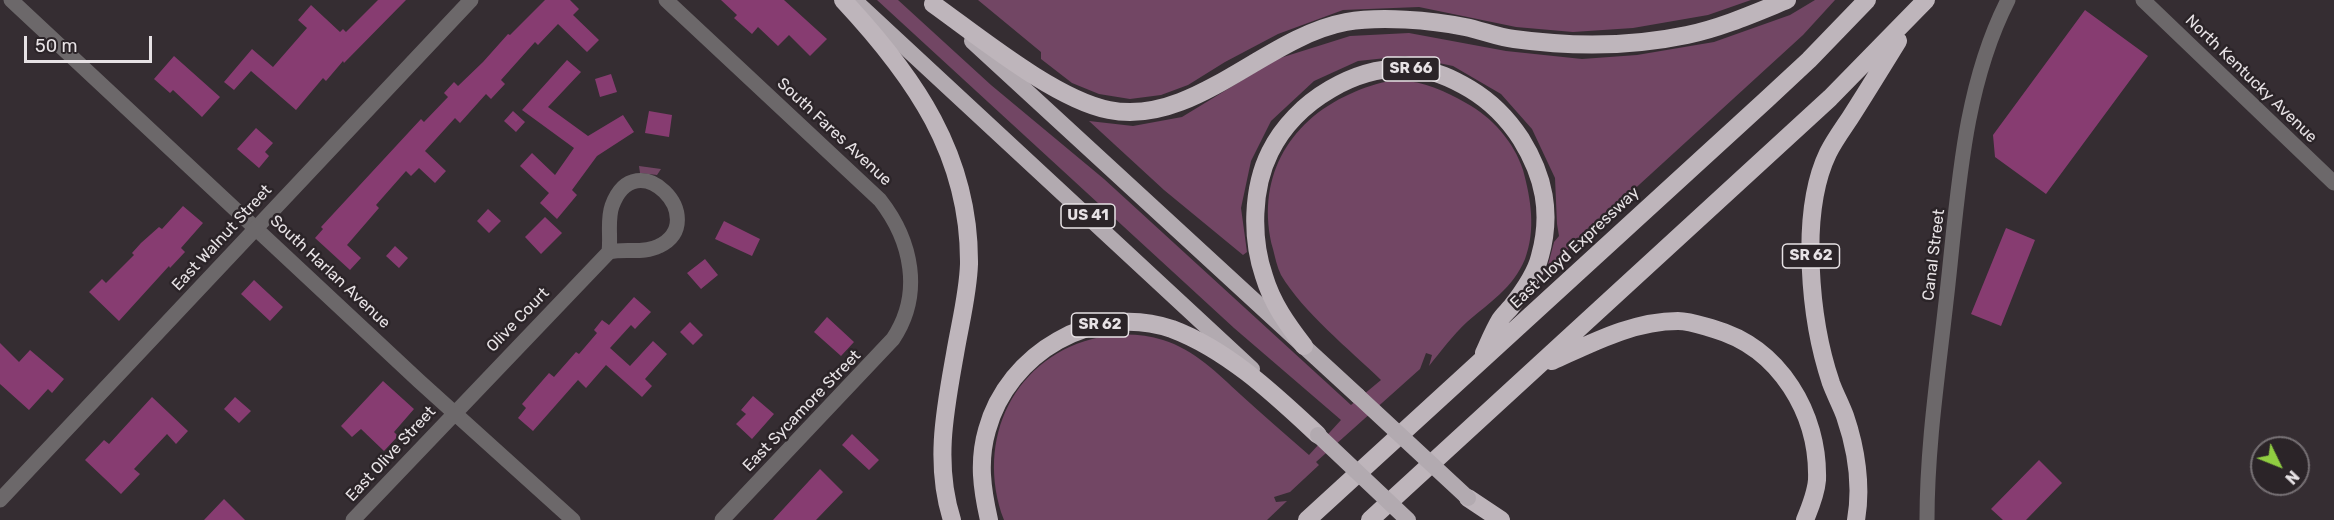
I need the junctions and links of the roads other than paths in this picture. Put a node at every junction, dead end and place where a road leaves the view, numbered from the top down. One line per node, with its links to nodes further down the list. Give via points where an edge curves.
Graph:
1 (11, 0): 13 (street, South Harlan Avenue)
2 (471, 0): 13 (street, East Walnut Street)
3 (666, 0): 15 (street, South Fares Avenue, via 868,186 890,213 906,243 912,282)
4 (843, 0): 26 (highway, via 916,88 950,156 963,200 968,238 967,290 942,444 942,472)
5 (854, 0): 20 (highway, US 41, via 1232,350)
6 (1787, 0): 10 (highway, via 1689,35 1632,44 1567,45 1522,40 1408,19 1346,22 1292,41 1173,106 1141,112 1109,110 1076,99)
7 (1867, 0): 17 (highway, East Lloyd Expressway, via 1800,68)
8 (2008, 0): 35 (street, Canal Street, via 1986,52 1968,128 1932,432)
9 (2143, 0): 12 (street, North Kentucky Avenue)
10 (930, 2): 16 (highway, US 41 / US 41)
11 (1921, 6): 18 (highway, via 1830,98); 34 (highway, SR 62, via 1827,154 1812,217 1810,284 1830,382 1854,450 1858,480)
12 (2334, 183)
13 (256, 228): 19 (street, South Harlan Avenue); 22 (street, East Walnut Street)
14 (609, 252): 14 (street, via 610,212 623,189 638,180 664,189 677,214 672,235 653,248); 19 (street, Olive Court)
15 (902, 322): 25 (street, East Sycamore Street, via 880,355)
16 (1304, 346): 17 (highway, SR 66, via 1283,319 1263,275 1256,227 1257,199 1270,152 1296,117 1326,92 1371,72 1414,69 1460,84 1498,111 1532,158 1542,184 1547,218 1540,258 1524,288 1500,318); 21 (highway, US 41 / US 41, bridge)
17 (1479, 363): 28 (highway, East Lloyd Expressway)
18 (1539, 366): 29 (highway); 33 (highway, via 1622,330 1656,322 1680,321 1729,333 1750,345 1793,388 1813,436 1817,482)
19 (454, 413): 23 (street, East Olive Street); 24 (street, South Harlan Avenue)
20 (1318, 435): 27 (highway, SR 62, via 1272,392 1197,341 1152,325 1104,324 1040,350 1002,394 987,429 982,459 982,490); 30 (highway, US 41, bridge)
21 (1468, 498): 31 (highway, US 41); 32 (highway)
22 (0, 500)
23 (353, 520)
24 (573, 520)
25 (722, 520)
26 (952, 520)
27 (989, 520)
28 (1307, 520)
29 (1370, 520)
30 (1408, 520)
31 (1491, 520)
32 (1501, 520)
33 (1805, 520)
34 (1856, 520)
35 (1926, 520)

